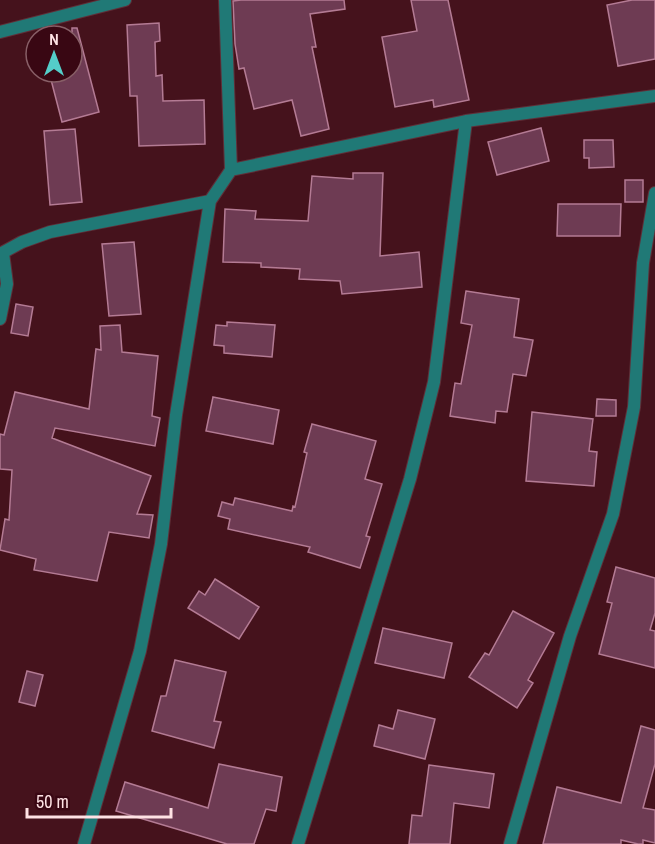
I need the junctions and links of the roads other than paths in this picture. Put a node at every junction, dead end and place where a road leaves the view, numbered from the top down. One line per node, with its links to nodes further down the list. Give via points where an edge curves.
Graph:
1 (125, 0): 3 (street)
2 (225, 0): 6 (street)
3 (0, 32)
4 (655, 96): 5 (street)
5 (466, 121): 6 (street); 12 (street, via 434,382 410,479)
6 (231, 170): 8 (street)
7 (655, 193): 13 (street, via 643,263 634,407 613,514 570,636)
8 (210, 201): 9 (street, via 50,232); 11 (street, via 176,415 161,544 140,651)
9 (1, 254): 10 (street, via 7,284)
10 (0, 319)
11 (84, 844)
12 (298, 844)
13 (510, 844)

